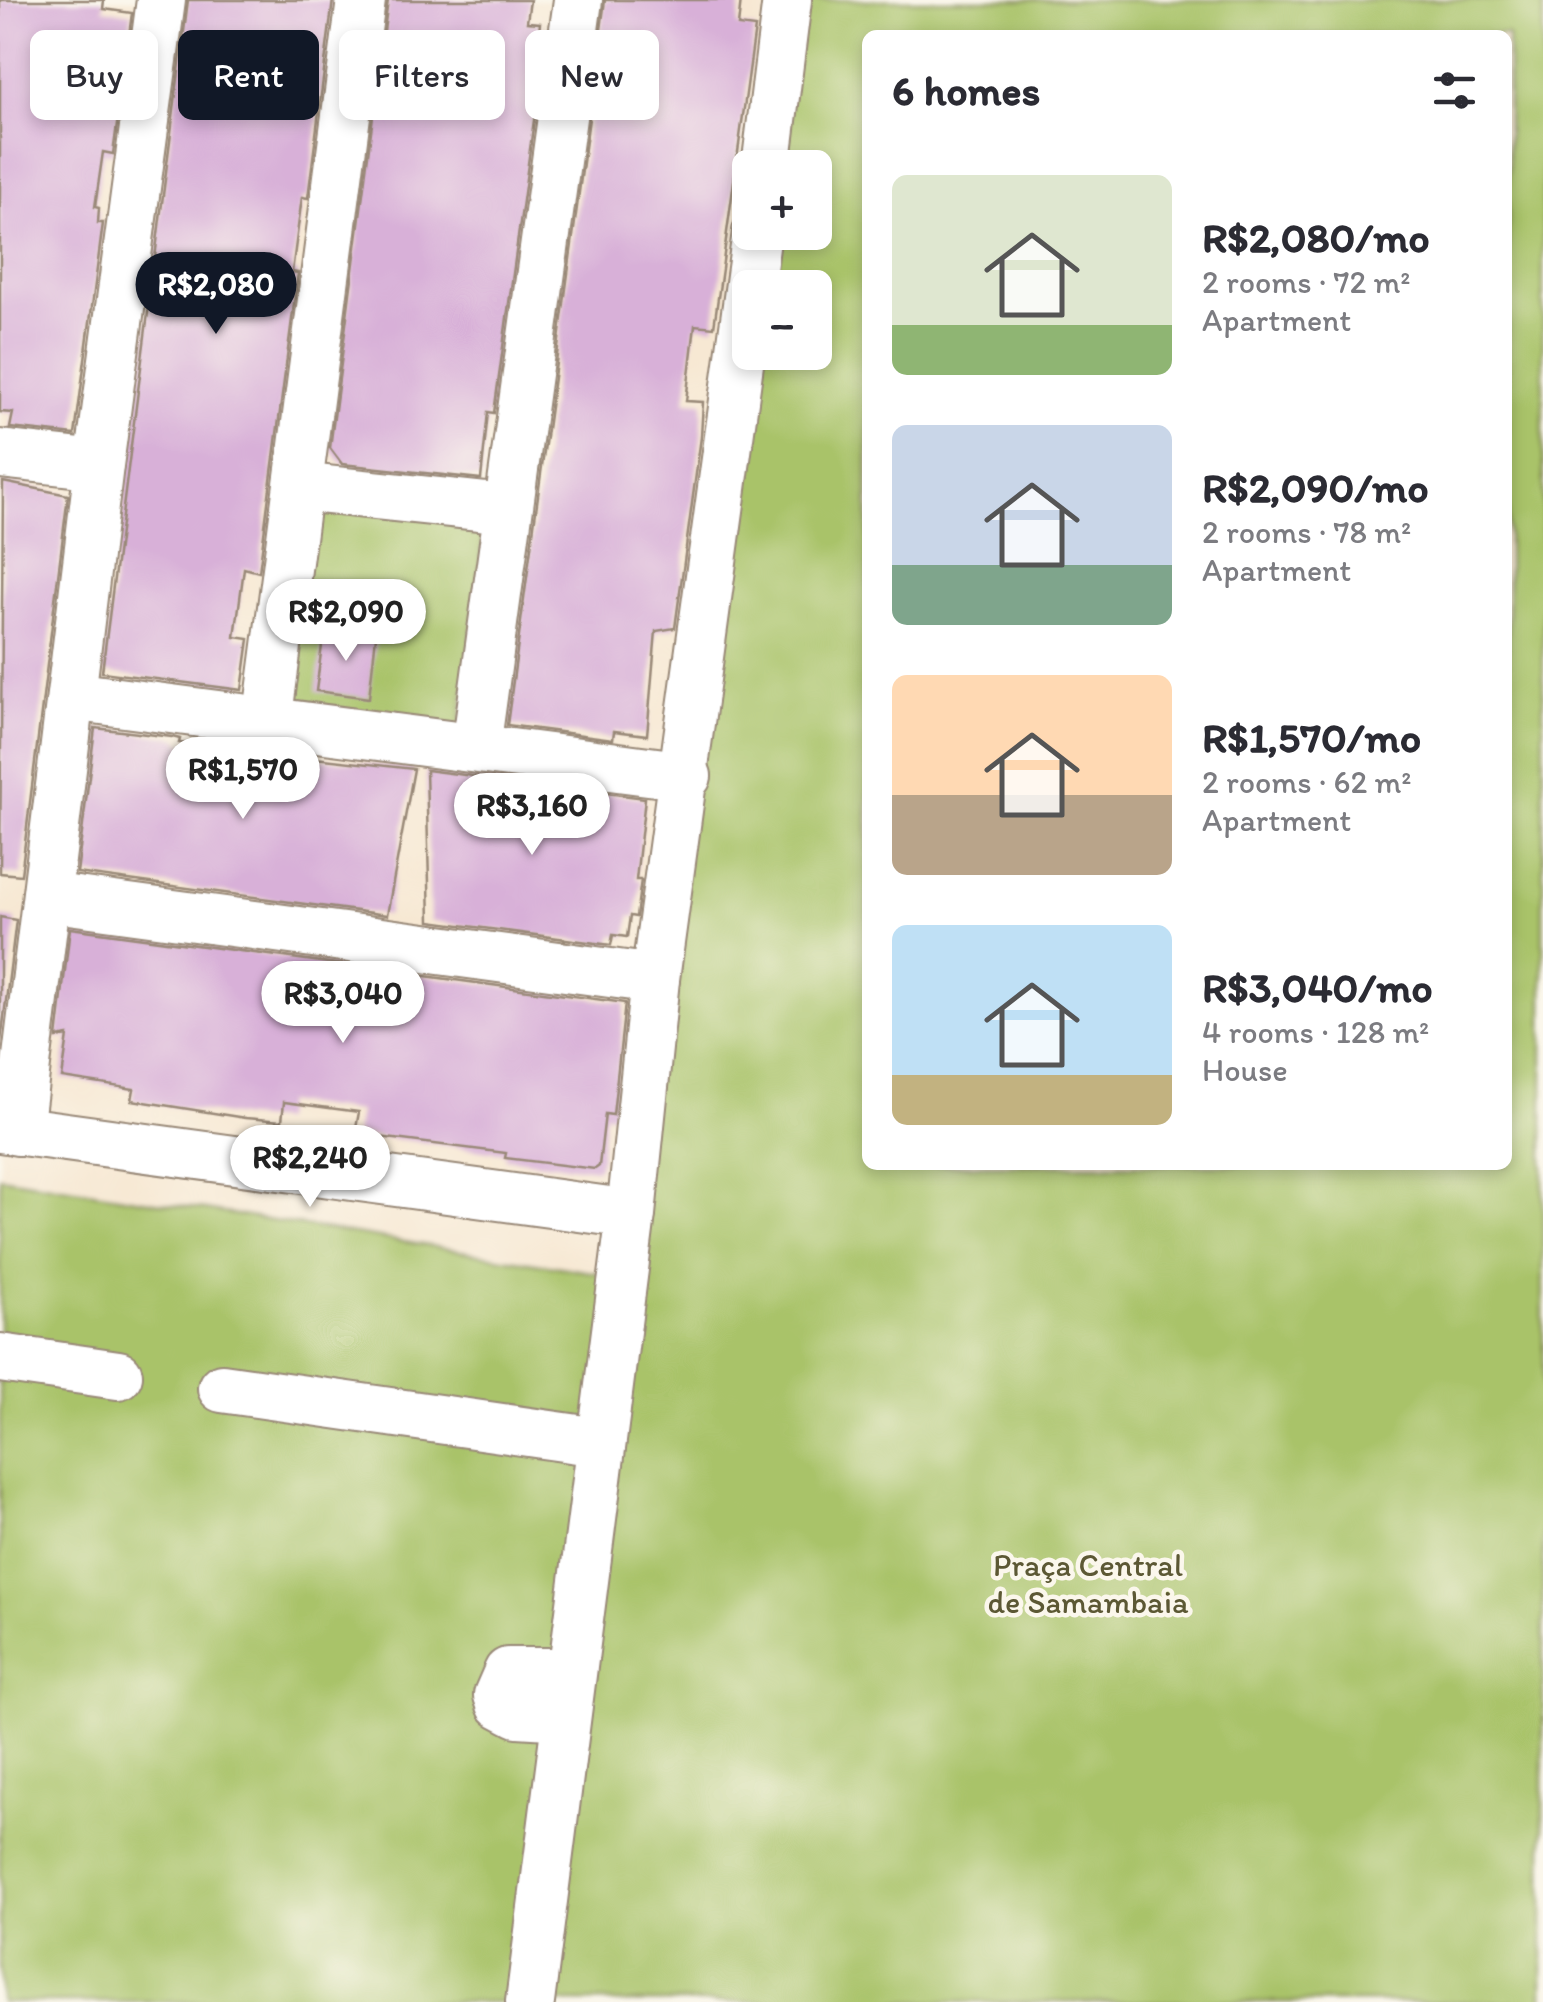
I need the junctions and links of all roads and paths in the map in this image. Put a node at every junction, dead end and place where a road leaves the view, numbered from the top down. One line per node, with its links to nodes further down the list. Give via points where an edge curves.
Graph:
1 (160, 0): 8 (street)
2 (360, 0): 9 (street)
3 (578, 0): 10 (street)
4 (787, 0): 5 (street)
5 (768, 150)
6 (755, 250): 14 (street)
7 (0, 454): 8 (street)
8 (98, 465): 11 (street)
9 (300, 487): 10 (street); 12 (street)
10 (506, 509): 13 (street)
11 (71, 696): 12 (street); 15 (street)
12 (267, 722): 13 (street)
13 (476, 748): 14 (street)
14 (686, 776): 16 (street)
15 (47, 897): 16 (street); 17 (street)
16 (656, 979): 18 (street)
17 (9, 1130): 18 (street)
18 (631, 1214): 22 (street)
19 (0, 1358): 20 (street)
20 (118, 1375)
21 (222, 1388): 22 (street)
22 (599, 1442): 23 (street)
23 (530, 2002)

